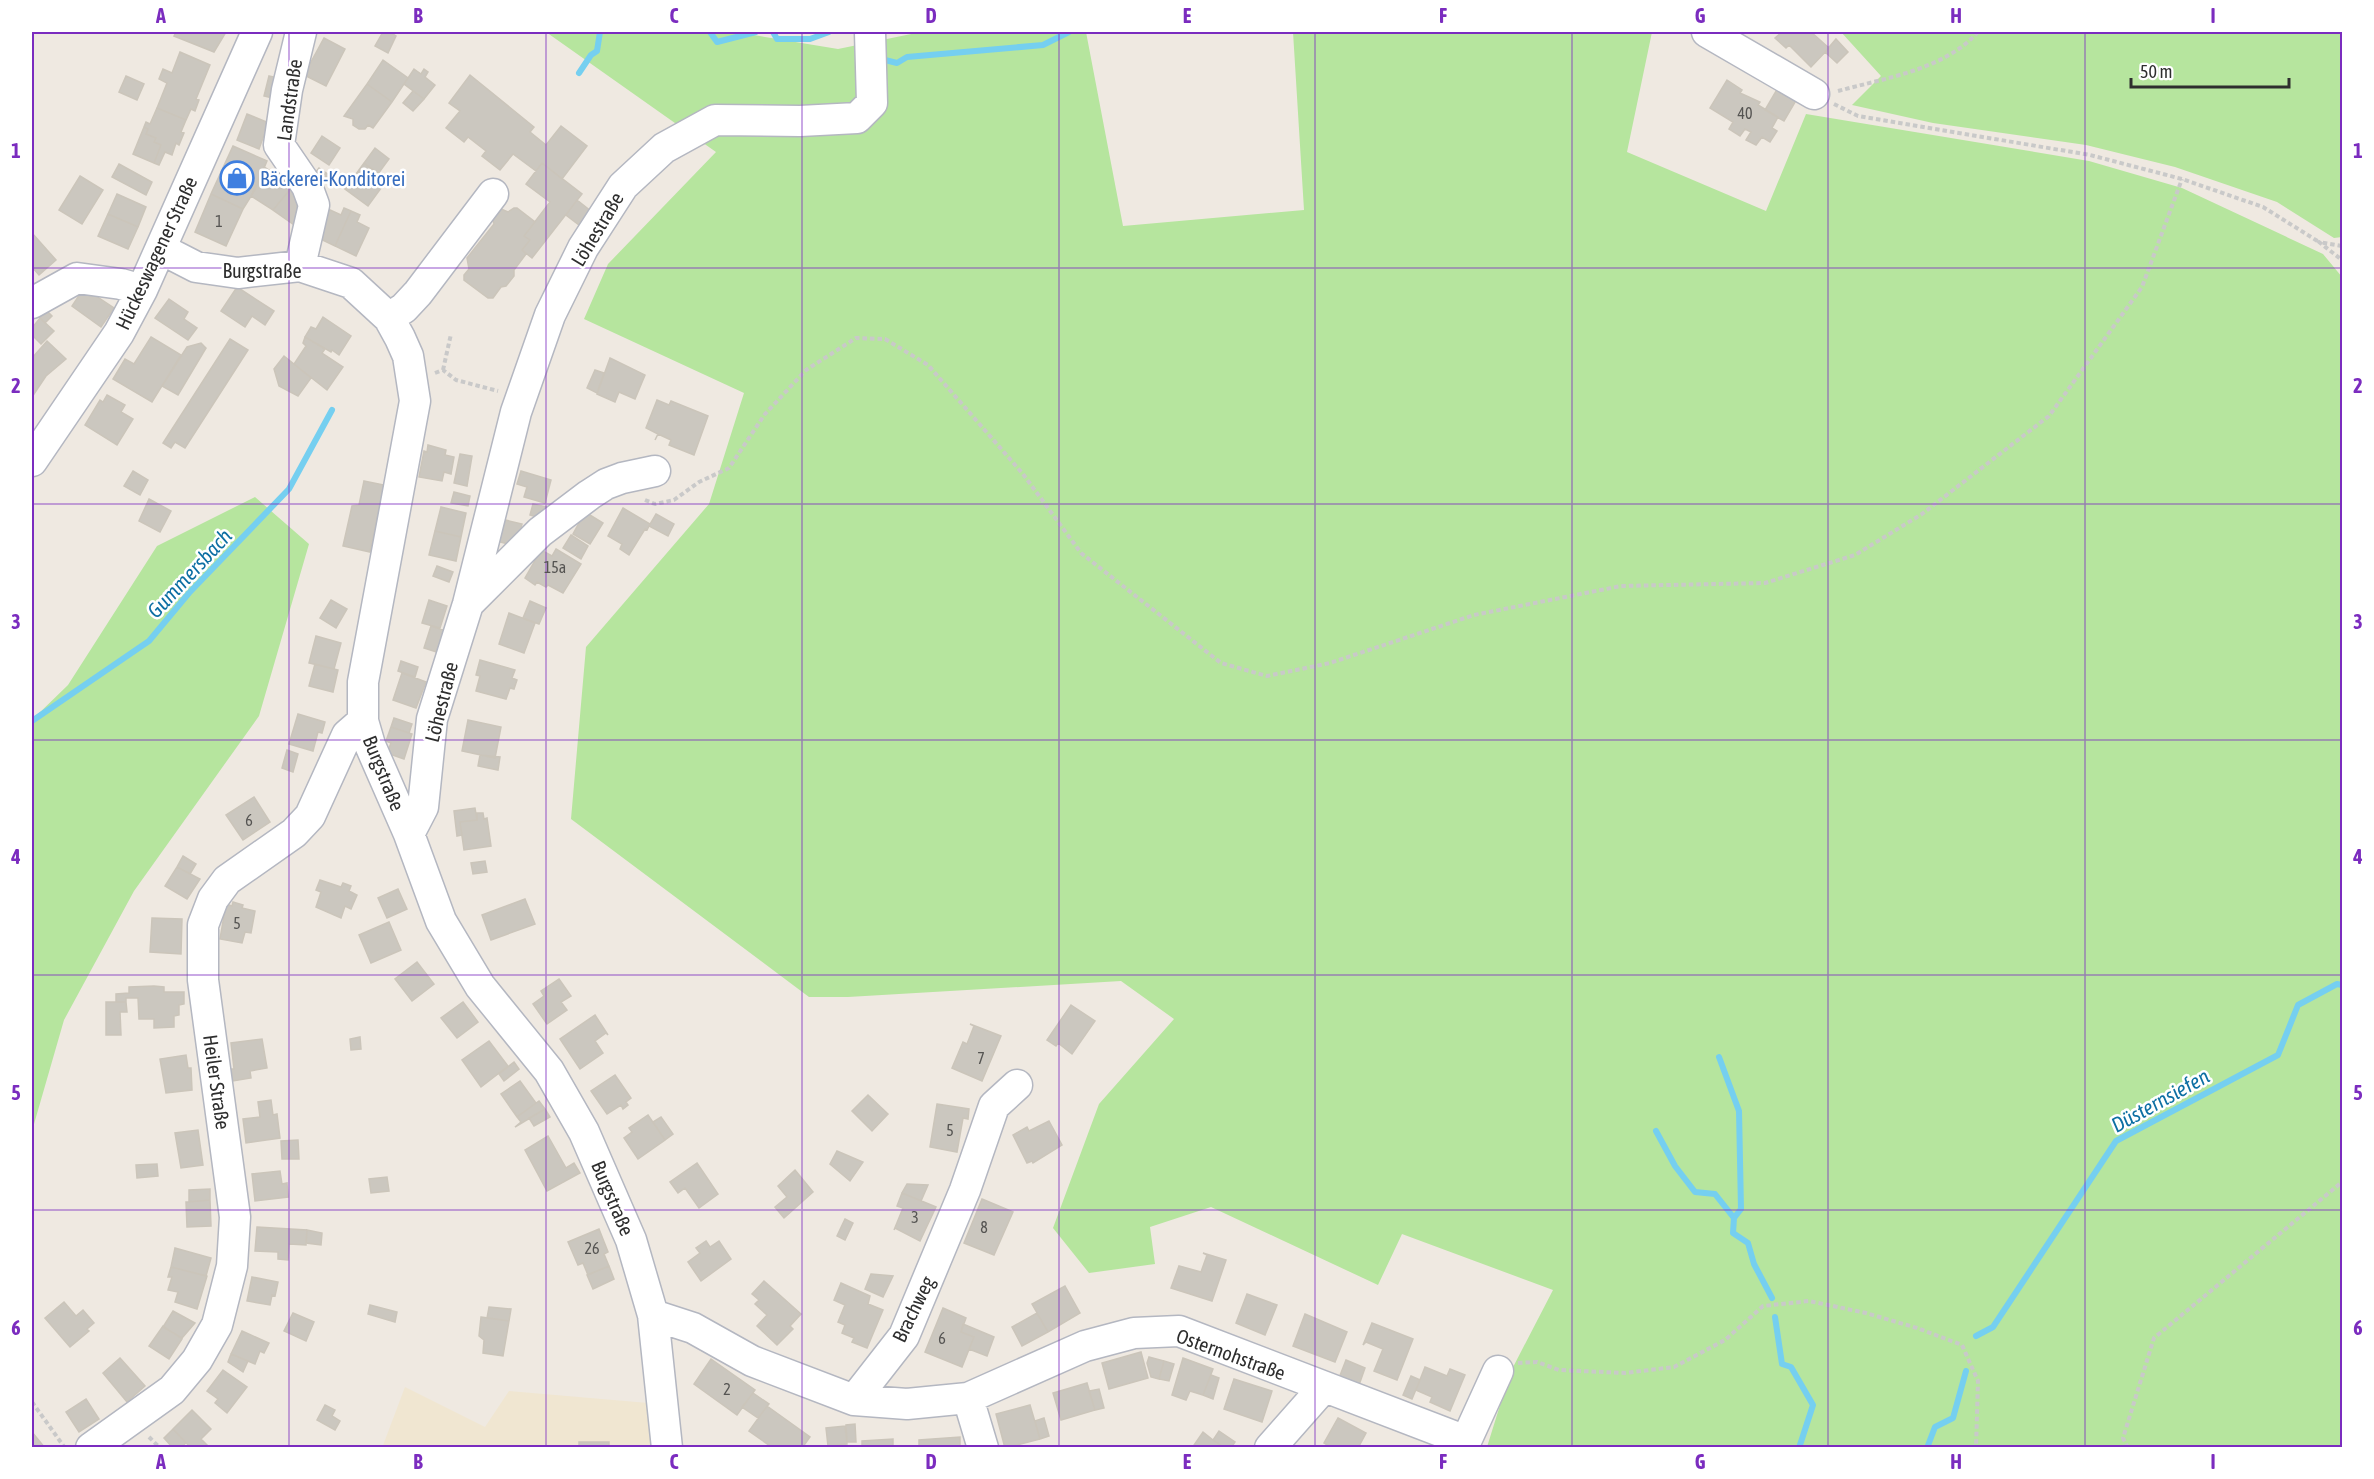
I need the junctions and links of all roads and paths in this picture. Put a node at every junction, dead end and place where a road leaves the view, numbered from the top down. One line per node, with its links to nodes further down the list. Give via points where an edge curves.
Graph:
1 (257, 32): 11 (street, Hückeswagener Straße)
2 (301, 32): 13 (street, Landstraße, via 279,145 307,186 314,206)
3 (870, 32): 20 (street, Löhestraße, via 872,103 856,118 715,120 664,148 623,186 583,248 550,315)
4 (1707, 32): 6 (street)
5 (1978, 32): 6 (path, via 1937,61 1906,73)
6 (1814, 94): 7 (path, via 1858,116 2090,155)
7 (2182, 179): 9 (path, via 2263,207); 23 (path, via 2142,287 2049,416 1922,514 1855,555 1765,583 1622,586 1474,615 1330,663 1267,676 1221,663 1082,553 1023,474 928,365 885,339 856,338 806,370 765,414 729,468 674,500 655,504)
8 (493, 194): 16 (street, via 418,292)
9 (2319, 242): 10 (path); 12 (path)
10 (2343, 246)
11 (161, 249): 13 (street, Burgstraße, via 196,267 238,273); 14 (street, Hückeswagener Straße)
12 (2343, 260)
13 (300, 266): 16 (street, Burgstraße, via 351,283)
14 (142, 290): 15 (street, via 77,278); 21 (street, Hückeswagener Straße, via 119,333)
15 (32, 303)
16 (389, 318): 19 (street, Burgstraße, via 408,356)
17 (451, 334): 18 (path)
18 (443, 370): 19 (path); 20 (path, via 456,380)
19 (411, 379): 25 (street, Burgstraße, via 415,401 363,682)
20 (521, 397): 24 (street, Löhestraße)
21 (32, 460)
22 (655, 471): 23 (street, Löhestraße)
23 (606, 484): 24 (street, Löhestraße, via 540,532)
24 (468, 604): 26 (street, Löhestraße, via 432,719 423,807)
25 (363, 722): 26 (street, Burgstraße); 37 (street, Heiler Straße, via 347,735 310,816 294,833 227,880 213,899 203,925 203,980 235,1217 232,1266 217,1325 197,1360 172,1390)
26 (409, 834): 29 (street, Burgstraße, via 441,921 480,986 549,1071 584,1132 631,1240)
27 (1017, 1085): 33 (street, Brachweg, via 994,1106 965,1190 904,1336)
28 (2343, 1182): 42 (path, via 2154,1338 2123,1438)
29 (653, 1316): 33 (street, via 693,1328 753,1361); 38 (street, Burgstraße)
30 (1498, 1371): 35 (street, Osternohstraße); 41 (path, via 1522,1362 1537,1362 1559,1370 1625,1373 1674,1367 1725,1340 1763,1306 1809,1301 1866,1313 1962,1346 1978,1381)
31 (1323, 1388): 32 (street, Osternohstraße, via 1179,1331 1134,1333 1085,1346); 35 (street, Osternohstraße); 40 (street)
32 (968, 1398): 33 (street, Osternohstraße, via 907,1404); 39 (street)
33 (854, 1400)
34 (32, 1402): 36 (path)
35 (1465, 1444)
36 (65, 1448)
37 (91, 1448)
38 (667, 1448)
39 (983, 1448)
40 (1270, 1448)
41 (1976, 1448)
42 (2128, 1448)

